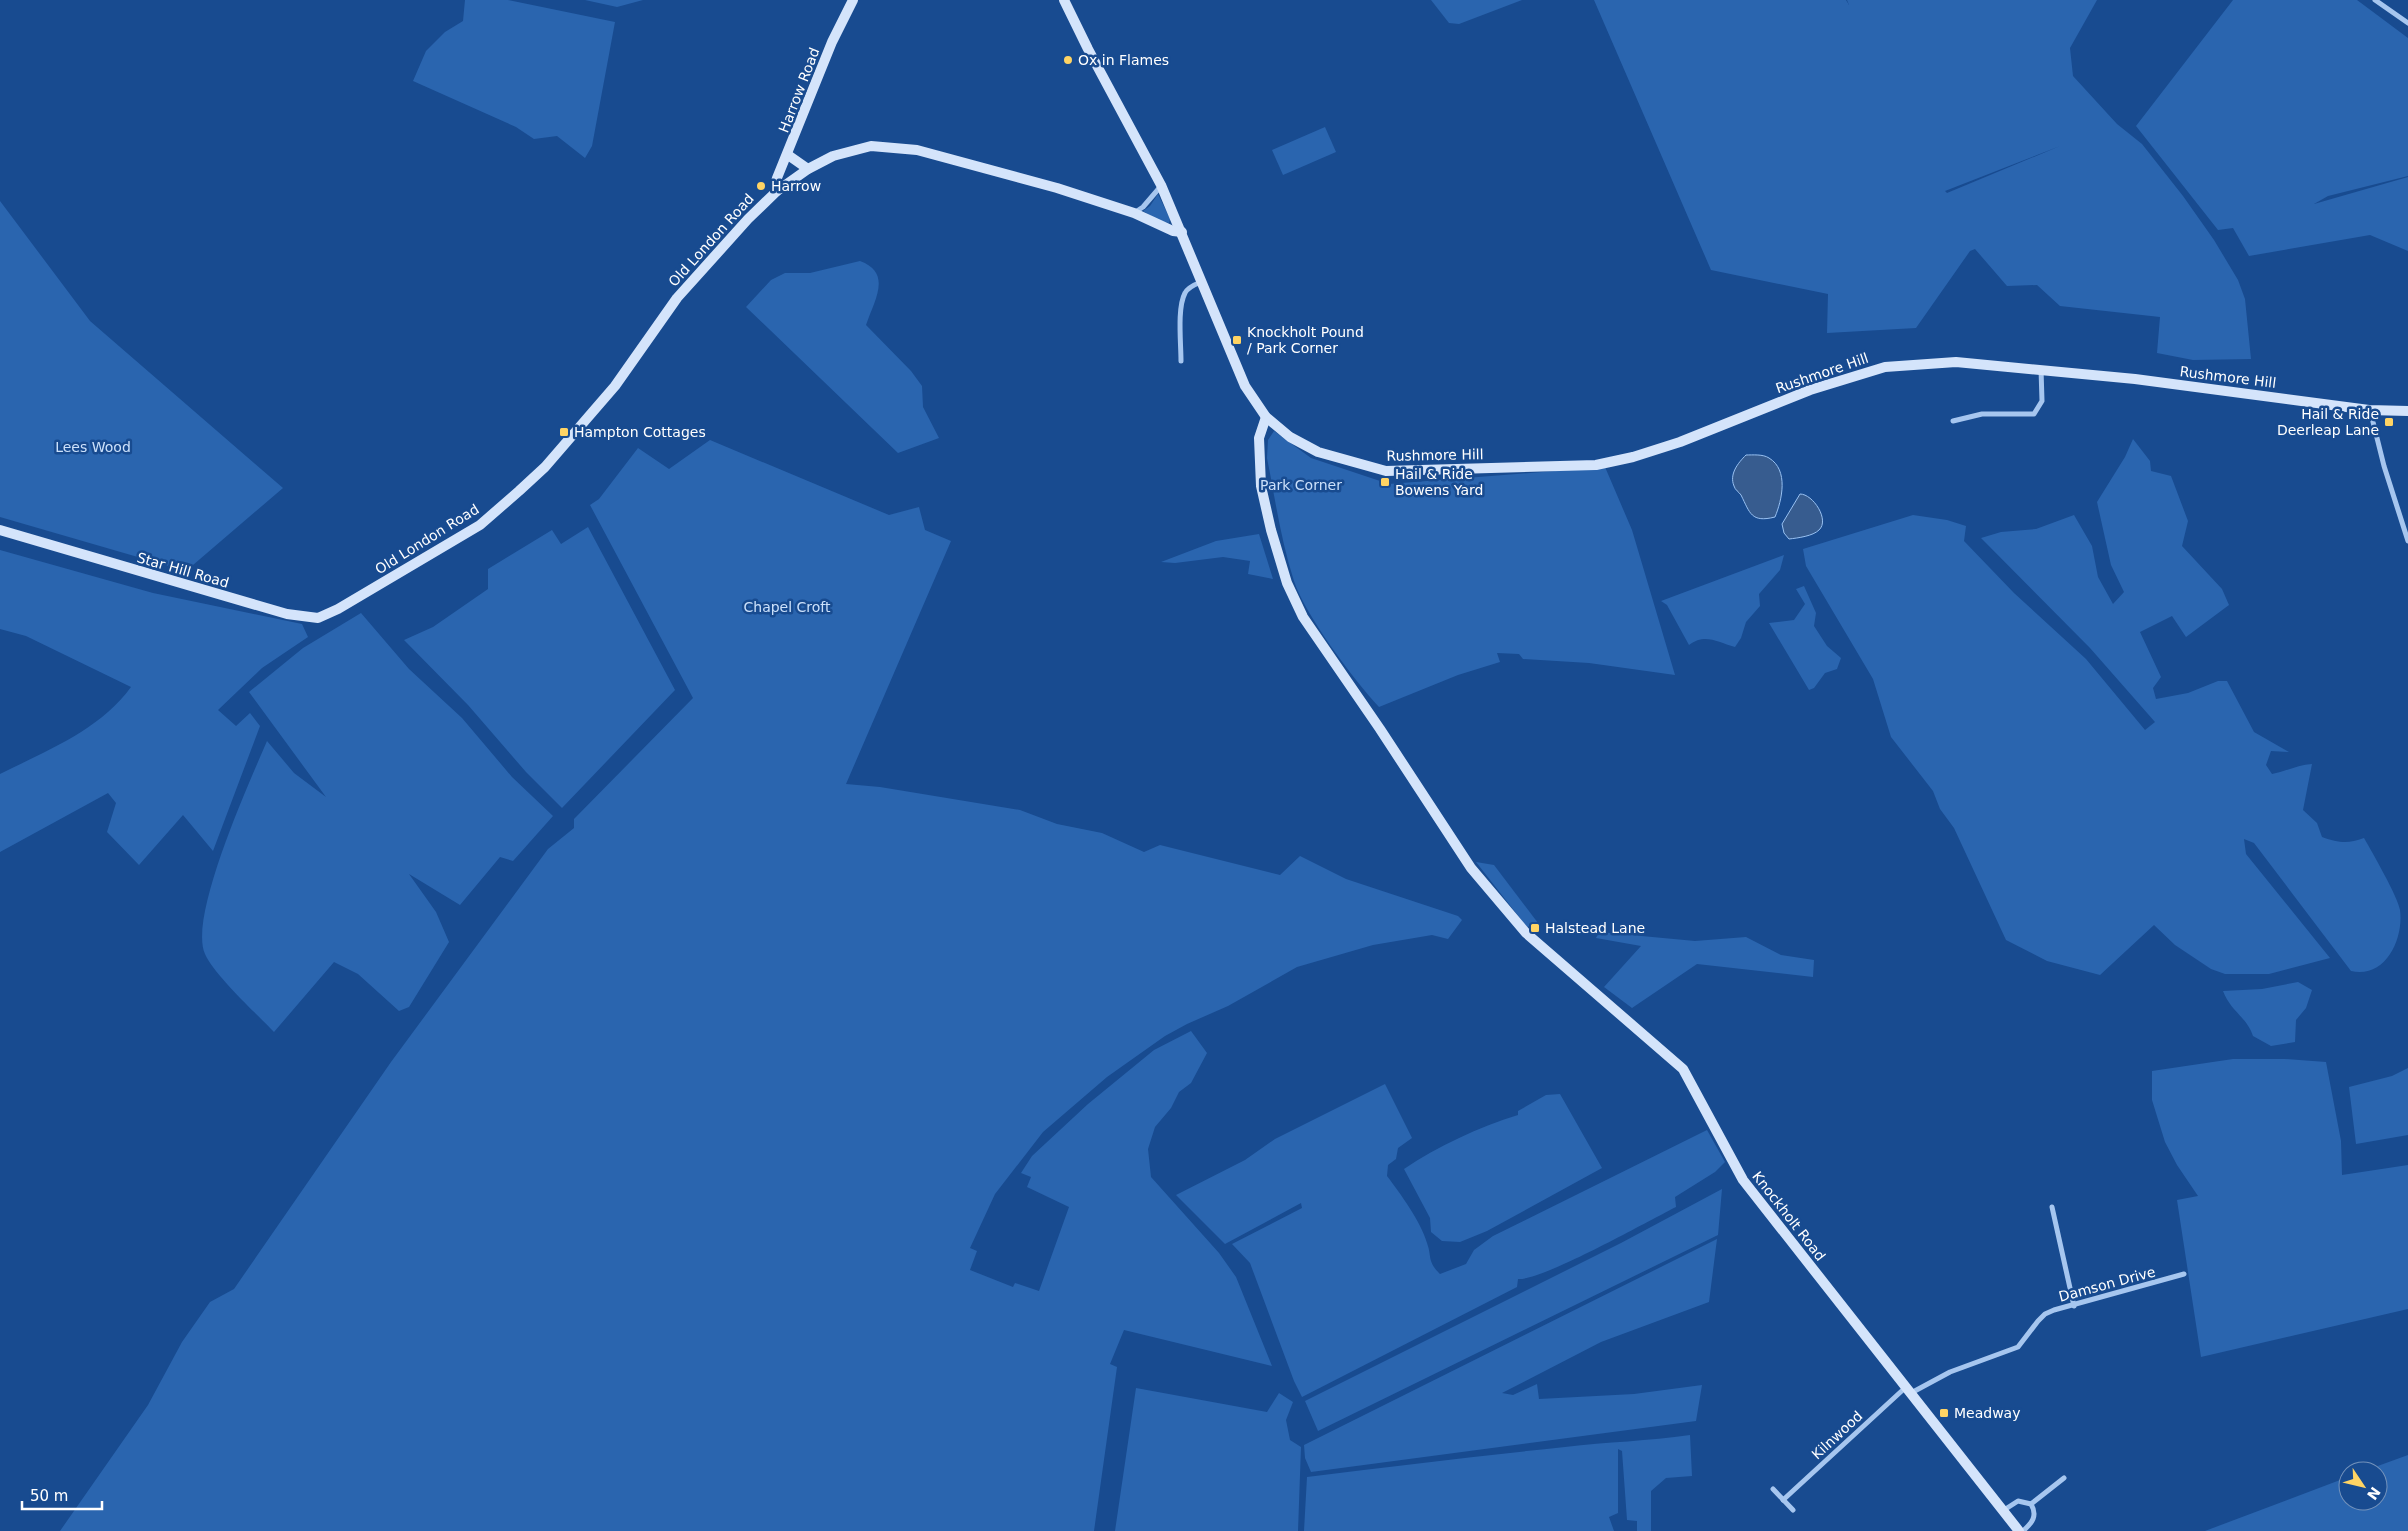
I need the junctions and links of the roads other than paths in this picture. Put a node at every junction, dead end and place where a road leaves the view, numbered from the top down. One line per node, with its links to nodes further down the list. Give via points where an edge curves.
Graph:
1 (853, 0): 5 (street, Harrow Road, via 827,55)
2 (1064, 0): 7 (street, Rushmore Hill)
3 (2375, 0): 4 (street)
4 (2408, 23)
5 (788, 155): 6 (street); 8 (street, Harrow Road, via 776,183)
6 (808, 169): 8 (street, Old London Road); 9 (street, Old London Road, via 860,147 904,148 1013,175)
7 (1161, 185): 9 (street); 10 (street, Rushmore Hill)
8 (777, 191): 20 (street, Old London Road, via 681,293 620,380 545,467 480,525)
9 (1134, 213): 10 (street, Old London Road)
10 (1182, 232): 11 (street, Rushmore Hill)
11 (1202, 281): 12 (street, via 1184,294); 16 (street, Rushmore Hill, via 1245,386)
12 (1181, 361)
13 (2041, 369): 14 (street, Rushmore Hill); 16 (street, Rushmore Hill, via 1956,362 1885,367 1810,390 1680,442 1596,465 1386,471 1318,452 1290,437); 17 (street, via 2042,401 2034,414 1982,414)
14 (2369, 410): 15 (street, Rushmore Hill); 19 (street)
15 (2408, 411)
16 (1266, 417): 24 (street, Knockholt Road, via 1259,438 1261,486 1287,582 1303,617 1471,868 1526,933 1683,1069 1743,1180)
17 (1954, 421)
18 (0, 530): 20 (street, Star Hill Road, via 287,614 318,618)
19 (2408, 540)
20 (357, 598)
21 (2052, 1207): 23 (street)
22 (2184, 1274): 23 (street, Damson Drive)
23 (2074, 1306): 24 (street, Damson Drive, via 2045,1314 2013,1350)
24 (1908, 1390): 27 (street, Kilnwood); 30 (street, Knockholt Road)
25 (2064, 1478): 28 (street)
26 (1773, 1489): 27 (street)
27 (1783, 1500): 29 (street)
28 (2031, 1504): 30 (street, via 2018,1501); 31 (street, via 2034,1518)
29 (1793, 1510)
30 (2004, 1510): 31 (street, Knockholt Road)
31 (2021, 1531)

